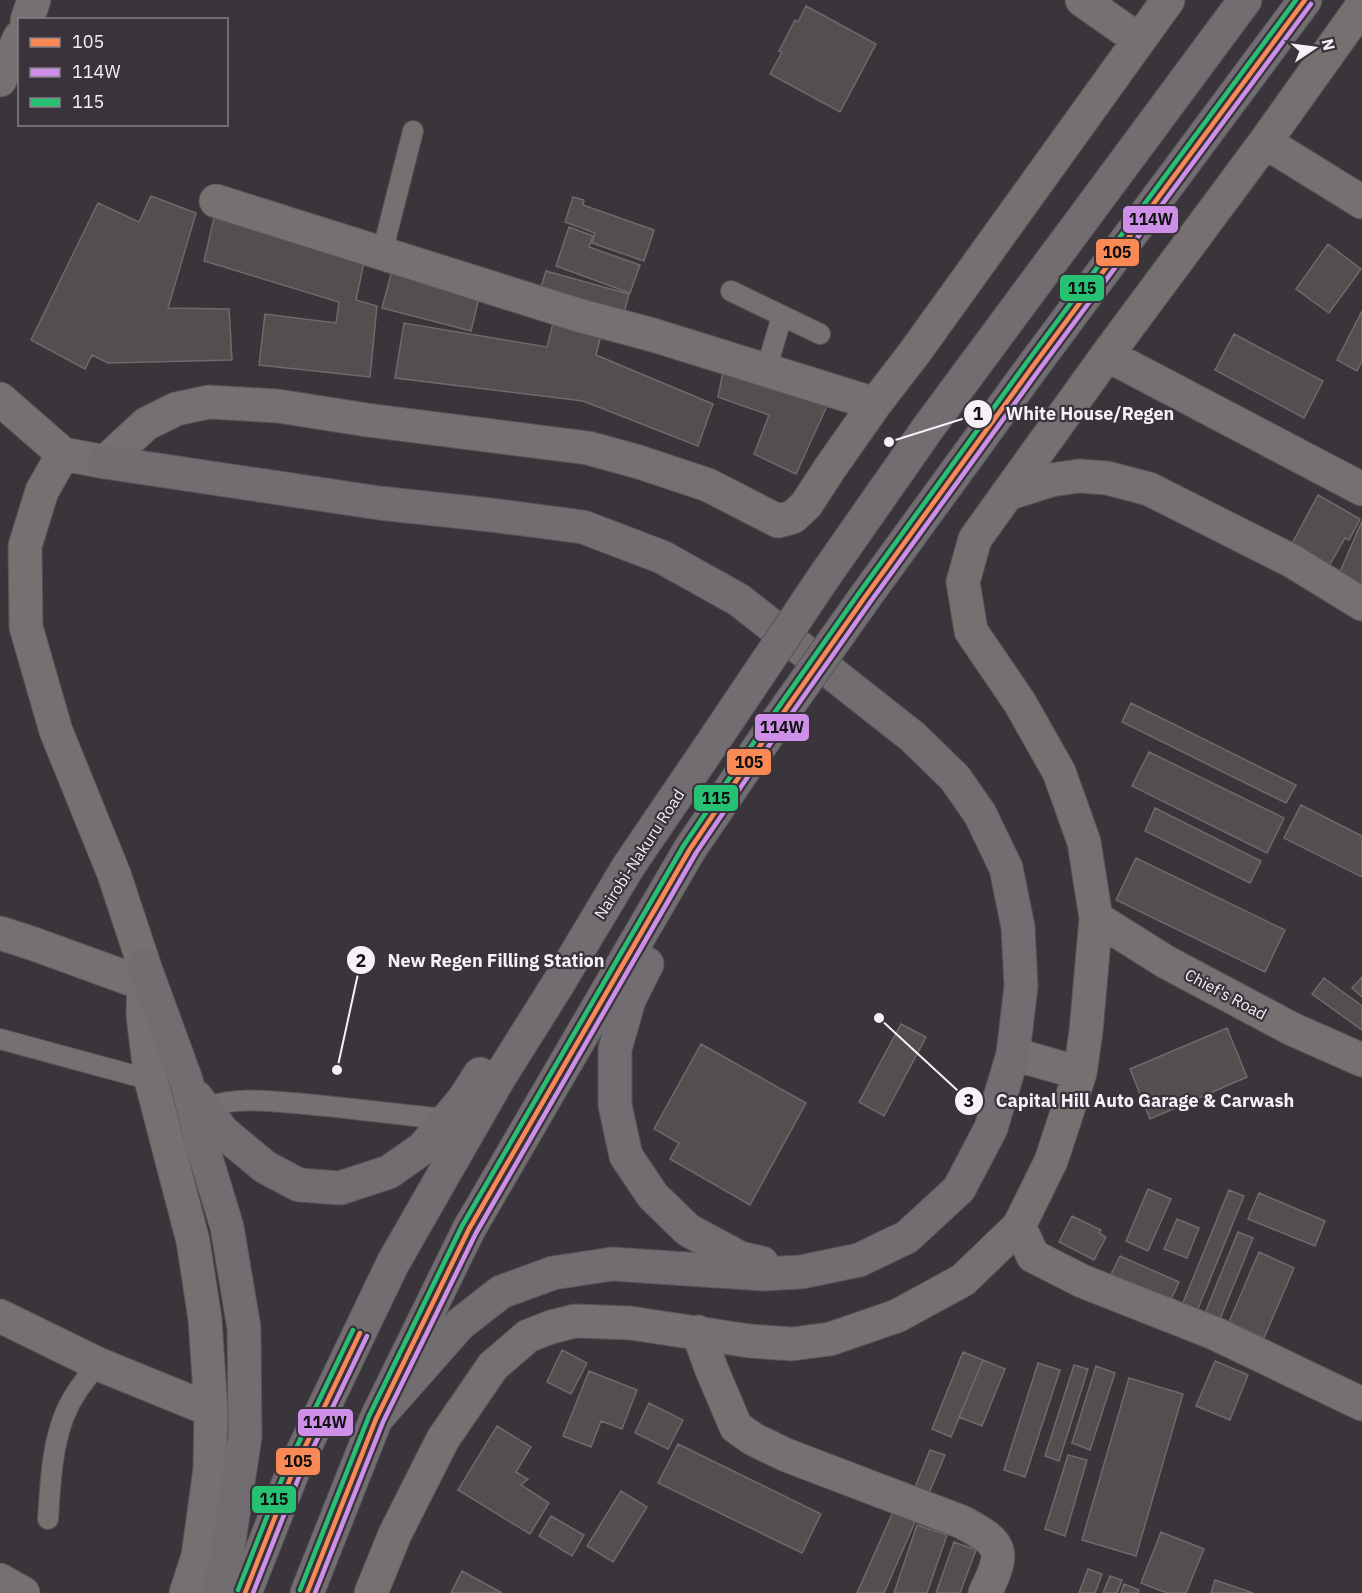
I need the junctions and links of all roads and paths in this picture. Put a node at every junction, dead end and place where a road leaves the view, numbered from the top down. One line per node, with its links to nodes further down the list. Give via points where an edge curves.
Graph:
1 (34, 0): 7 (street)
2 (1082, 0): 8 (street)
3 (1168, 0): 8 (street)
4 (1245, 0): 29 (highway, Nairobi-Nakuru Road, bridge, via 928,428)
5 (1305, 0): 28 (highway, bridge, via 865,597)
6 (1362, 6): 12 (street)
7 (28, 18)
8 (1139, 40): 22 (street)
9 (18, 42): 10 (street)
10 (0, 80)
11 (413, 131): 15 (lane)
12 (1265, 142): 14 (street); 19 (street)
13 (216, 201): 15 (street)
14 (1362, 202)
15 (382, 253): 20 (street)
16 (731, 291): 17 (lane)
17 (782, 316): 18 (lane); 20 (lane)
18 (820, 334)
19 (1107, 355): 25 (street); 26 (street)
20 (766, 370): 22 (street)
21 (0, 399): 23 (street)
22 (876, 404): 24 (street, via 806,505 793,517 778,521 708,485 588,448 278,406 209,402 176,409 146,424)
23 (63, 454): 24 (street); 32 (street, via 42,491 25,546 26,627 56,731 114,874)
24 (105, 462): 34 (highway, via 379,503 583,528 662,557 739,600 913,737 955,778 980,814 1006,868 1018,927 1021,986)
25 (1362, 489)
26 (1007, 495): 27 (street, via 1052,480 1079,476 1107,478 1149,489 1292,561); 30 (street, via 975,539 963,582 971,631 1020,703 1059,772 1084,842)
27 (1362, 604)
28 (690, 849): 42 (highway, via 666,924 629,1000 615,1049 615,1105 626,1156 653,1196 688,1230 740,1258); 48 (highway, via 469,1229)
29 (628, 867): 40 (highway, via 547,972); 54 (highway, Nairobi-Nakuru Road, via 499,1078 393,1263 292,1474)
30 (1096, 918): 35 (street, Chief's Road, via 1166,962 1292,1029); 36 (street)
31 (0, 933): 32 (street)
32 (144, 974): 37 (street, via 143,1016); 38 (highway)
33 (0, 1039): 37 (lane)
34 (1013, 1054): 36 (street); 42 (highway, via 991,1128 959,1189 908,1237 860,1260)
35 (1362, 1060)
36 (1080, 1073): 41 (street, via 1051,1161)
37 (151, 1080): 47 (street, via 193,1241 205,1319)
38 (186, 1080): 39 (highway); 53 (highway, via 227,1227 244,1328 245,1437)
39 (204, 1108): 40 (lane, via 255,1100); 40 (highway, via 223,1132 265,1167 299,1185 340,1188 389,1172 423,1148)
40 (447, 1119)
41 (1019, 1226): 44 (street, via 963,1280 897,1316 830,1339 792,1344); 46 (street, via 1033,1256 1082,1281 1214,1333)
42 (801, 1272): 48 (highway, via 763,1274 612,1264 553,1273 501,1292 460,1324)
43 (0, 1316): 45 (street)
44 (698, 1332): 56 (street, via 575,1321 528,1336 493,1366 443,1439 395,1534); 57 (street, via 736,1427 786,1455 985,1534 998,1553 995,1572)
45 (98, 1364): 47 (street); 49 (lane, via 77,1391 61,1424 52,1466)
46 (1362, 1404)
47 (211, 1410): 52 (street, via 210,1469 198,1556)
48 (376, 1419): 55 (highway)
49 (48, 1519)
50 (0, 1580): 51 (street)
51 (22, 1593)
52 (186, 1593)
53 (218, 1593)
54 (245, 1593)
55 (306, 1593)
56 (371, 1593)
57 (985, 1593)

